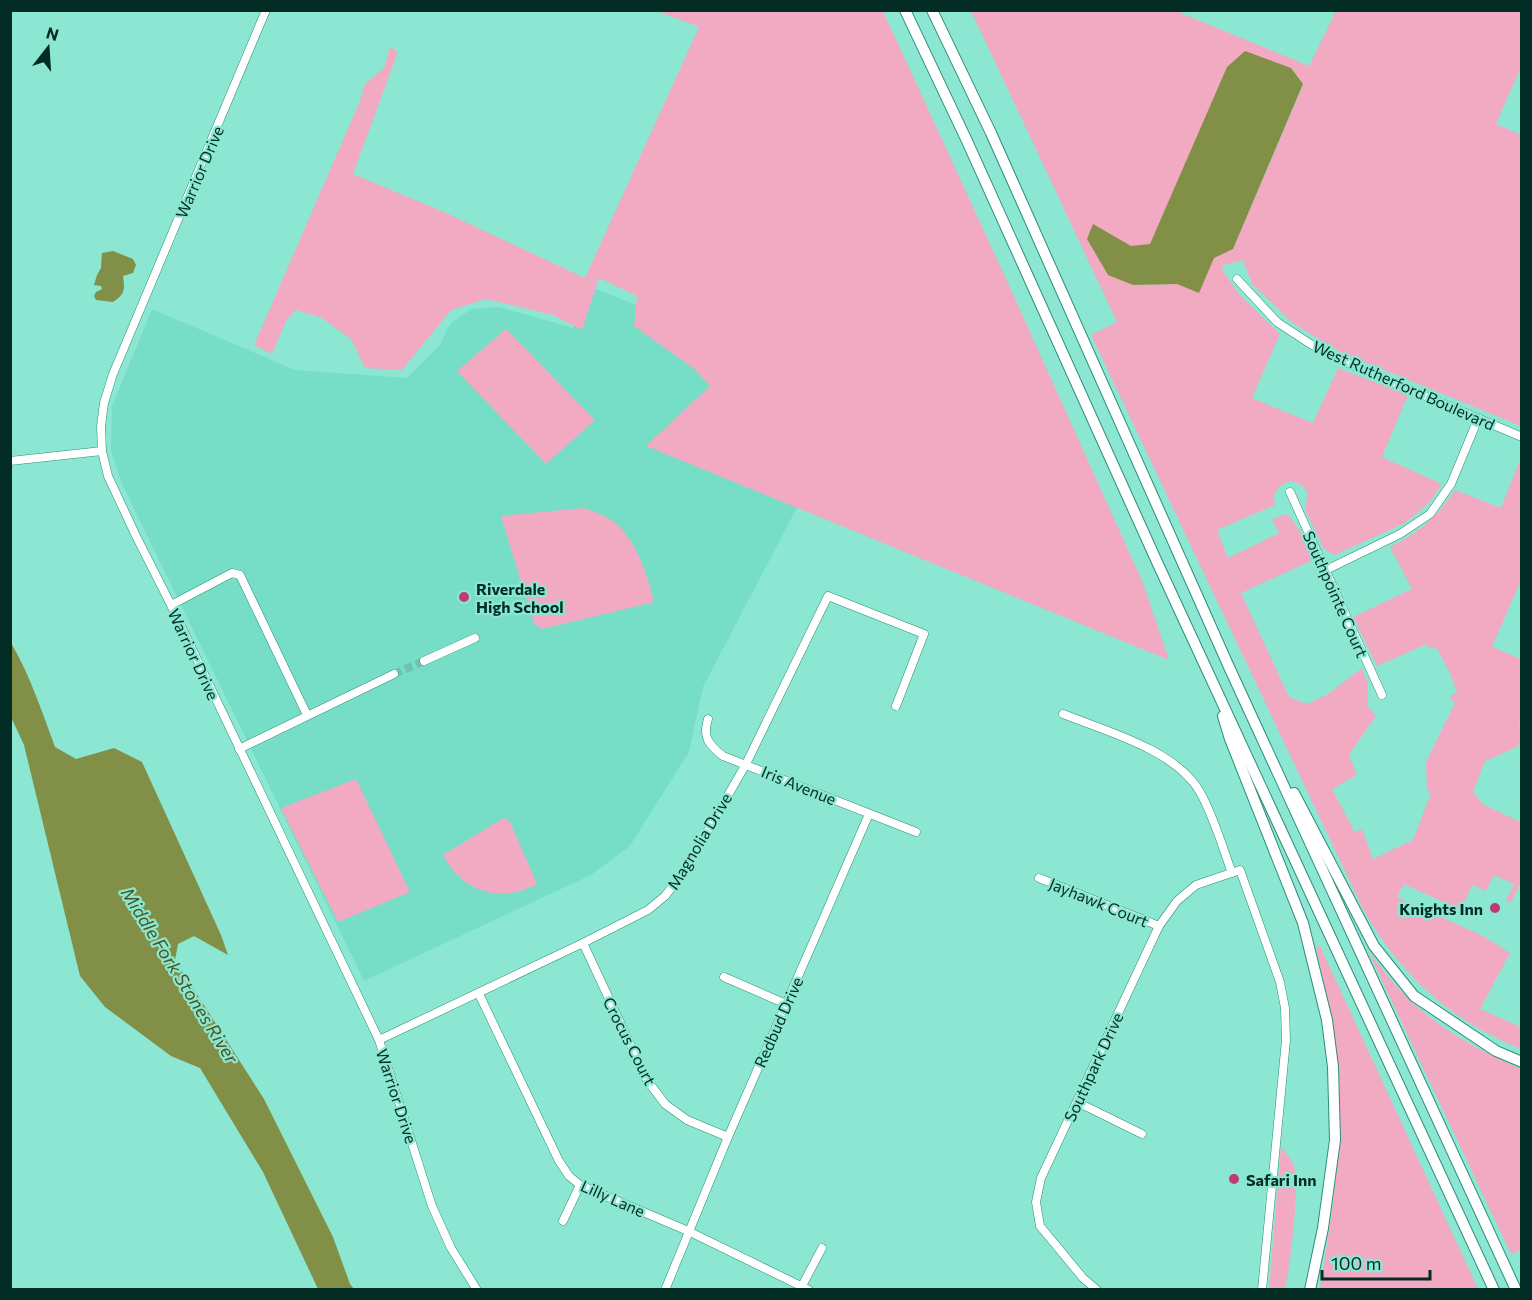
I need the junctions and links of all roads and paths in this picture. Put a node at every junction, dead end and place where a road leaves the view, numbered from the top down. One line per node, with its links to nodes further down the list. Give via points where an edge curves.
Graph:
1 (266, 10): 7 (street, Warrior Drive, via 113,374 104,403)
2 (905, 10): 16 (highway)
3 (932, 10): 14 (highway, via 996,144)
4 (1237, 279): 5 (street, West Rutherford Boulevard, via 1276,322 1312,345)
5 (1478, 418): 6 (street, West Rutherford Boulevard); 10 (street, via 1451,484 1430,514 1400,534)
6 (1521, 437)
7 (102, 451): 8 (street); 11 (street, Warrior Drive, via 121,506)
8 (10, 461)
9 (1290, 492): 10 (street, Southpointe Court)
10 (1326, 570): 17 (street, Southpointe Court)
11 (171, 604): 20 (street, via 232,573 240,575); 22 (street, Warrior Drive)
12 (475, 638): 13 (street)
13 (424, 661)
14 (1229, 667): 34 (highway, via 1374,946 1414,996 1496,1051); 49 (highway)
15 (394, 674): 20 (street)
16 (1212, 679): 47 (highway, via 1230,739 1303,923 1327,1020 1335,1140); 48 (highway)
17 (1382, 695)
18 (896, 706): 23 (street, Magnolia Drive, via 924,634 828,596)
19 (1063, 714): 26 (street, via 1170,760 1190,778)
20 (307, 715): 22 (street)
21 (708, 719): 23 (street, Iris Avenue, via 705,731 711,747)
22 (239, 749): 33 (street, Warrior Drive)
23 (746, 764): 24 (street, Iris Avenue); 29 (street, Magnolia Drive, via 685,870 665,896 648,910)
24 (869, 814): 25 (street, Iris Avenue); 32 (street, Redbud Drive)
25 (916, 832)
26 (1236, 872): 28 (street, Southpark Drive, via 1196,885 1177,901); 46 (street, via 1280,982 1285,1008 1286,1040)
27 (1039, 878): 28 (street, Jayhawk Court)
28 (1159, 926): 35 (street, Southpark Drive)
29 (583, 943): 31 (street, Magnolia Drive); 37 (street, Crocus Court, via 647,1080 665,1104 687,1120)
30 (724, 977): 32 (street)
31 (479, 994): 33 (street, Magnolia Drive); 38 (street, Lilly Lane, via 559,1161)
32 (786, 1004): 37 (street, Redbud Drive)
33 (379, 1040): 43 (street, Warrior Drive, via 432,1206 451,1248)
34 (1521, 1062)
35 (1077, 1102): 36 (street); 45 (street, Southpark Drive, via 1041,1178 1036,1202 1040,1226)
36 (1142, 1134)
37 (728, 1137): 40 (street, Redbud Drive)
38 (580, 1185): 39 (street); 40 (street, Lilly Lane)
39 (563, 1221)
40 (688, 1232): 42 (street, Lilly Lane); 44 (street, Redbud Drive)
41 (822, 1248): 42 (street)
42 (806, 1288)
43 (477, 1290)
44 (665, 1290)
45 (1097, 1290)
46 (1262, 1290)
47 (1310, 1290)
48 (1494, 1290)
49 (1516, 1290)

